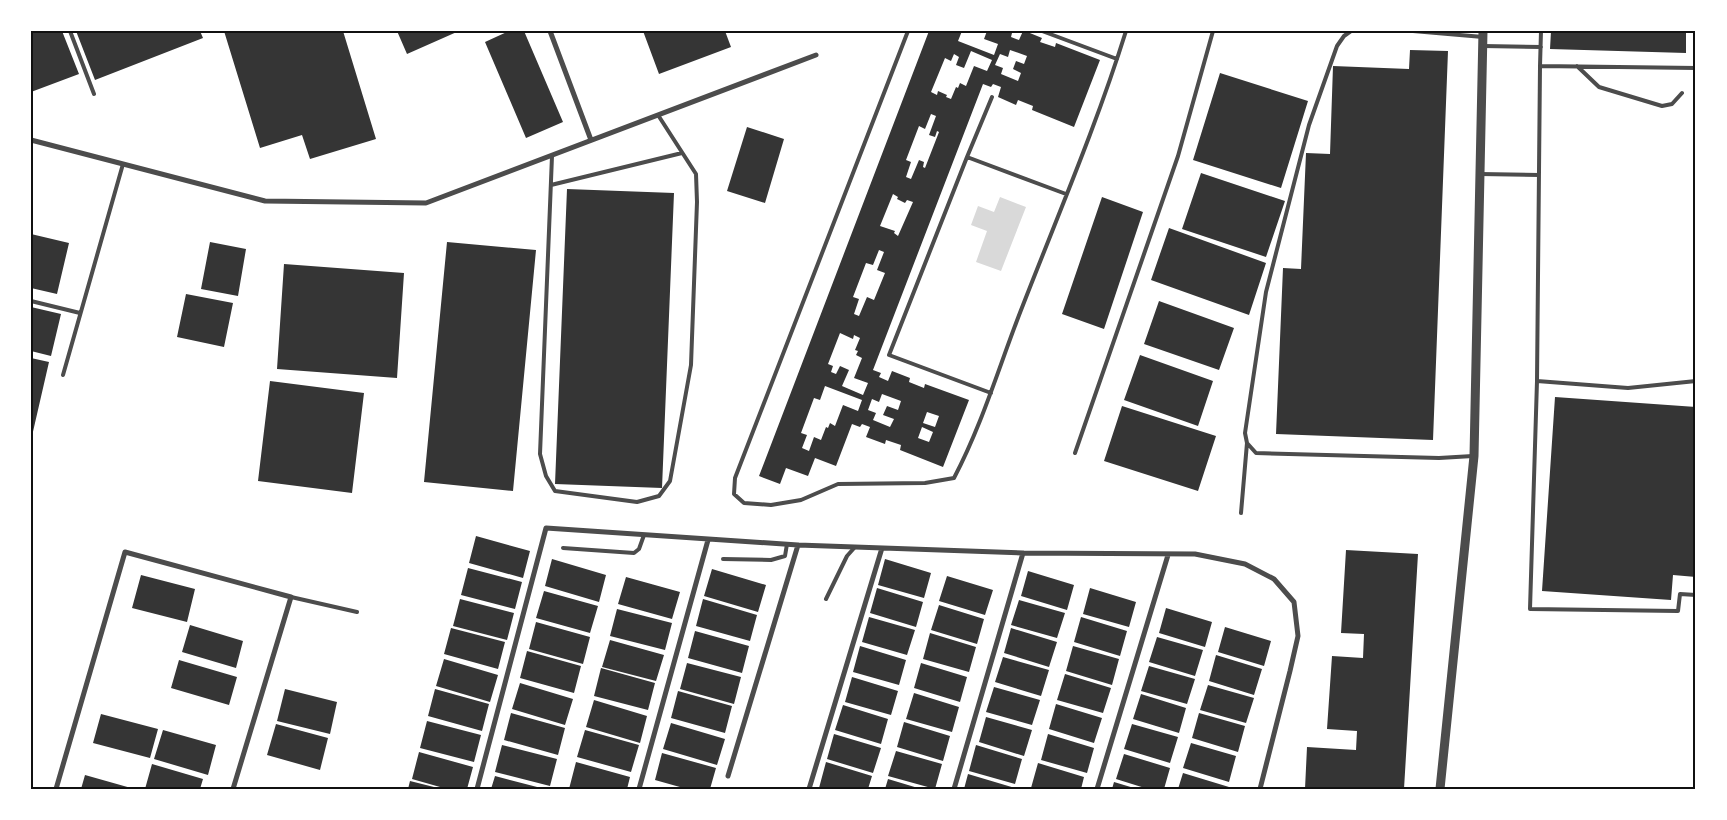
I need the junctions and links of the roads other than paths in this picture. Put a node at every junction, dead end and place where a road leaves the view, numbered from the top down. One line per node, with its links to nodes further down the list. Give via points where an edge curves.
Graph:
1 (70, 31): 18 (lane)
2 (550, 31): 22 (street)
3 (908, 31): 36 (lane, via 735,478 734,494 744,503 771,505 802,500 838,484 925,483 954,478)
4 (1042, 31): 13 (lane)
5 (1126, 31): 13 (lane)
6 (1213, 31): 38 (lane, via 1178,156)
7 (1351, 31): 37 (lane, via 1337,46 1309,125 1266,292 1245,433)
8 (1413, 31): 10 (lane)
9 (1541, 31): 11 (lane)
10 (1483, 38): 11 (lane); 27 (street)
11 (1541, 47): 14 (lane)
12 (816, 55): 20 (street)
13 (1117, 59): 30 (lane)
14 (1540, 66): 15 (lane); 28 (lane)
15 (1577, 66): 16 (lane); 17 (lane, via 1599,87 1662,106 1672,104)
16 (1696, 68)
17 (1682, 93)
18 (94, 94)
19 (992, 98): 25 (lane)
20 (658, 115): 22 (street); 23 (lane)
21 (31, 140): 26 (street)
22 (591, 140): 24 (street)
23 (682, 153): 29 (lane); 29 (lane, via 696,174 691,365 670,481 659,496 637,502 555,490 546,476 540,454)
24 (552, 156): 26 (street, via 426,203 265,201); 29 (lane)
25 (967, 157): 30 (lane); 36 (lane, via 889,355)
26 (123, 164): 32 (lane)
27 (1480, 174): 28 (lane); 39 (street)
28 (1539, 175): 34 (lane)
29 (551, 184)
30 (1066, 194): 36 (lane)
31 (31, 301): 32 (lane)
32 (80, 313): 33 (lane)
33 (63, 375)
34 (1538, 381): 35 (lane, via 1628,388); 51 (lane, via 1530,609 1678,611 1680,594)
35 (1696, 381)
36 (991, 393)
37 (1247, 443): 39 (lane, via 1256,453); 40 (lane)
38 (1075, 454)
39 (1474, 456): 64 (street)
40 (1241, 513)
41 (644, 535): 42 (street); 46 (lane, via 640,549 634,553); 58 (street, via 546,528)
42 (708, 540): 43 (street); 59 (street)
43 (787, 544): 44 (street); 50 (lane, via 785,556 771,560)
44 (798, 545): 45 (street); 55 (street)
45 (855, 547): 47 (street); 53 (lane, via 847,556)
46 (563, 548)
47 (882, 548): 48 (street); 60 (street)
48 (1023, 554): 49 (street); 61 (street)
49 (1168, 555): 62 (street); 63 (street, via 1195,554 1245,564 1274,579 1294,602 1298,636)
50 (723, 559)
51 (1696, 595)
52 (291, 597): 54 (lane); 56 (street, via 125,552); 57 (street)
53 (826, 599)
54 (357, 612)
55 (728, 776)
56 (56, 789)
57 (233, 789)
58 (477, 789)
59 (639, 789)
60 (809, 789)
61 (954, 789)
62 (1097, 789)
63 (1260, 789)
64 (1440, 789)

